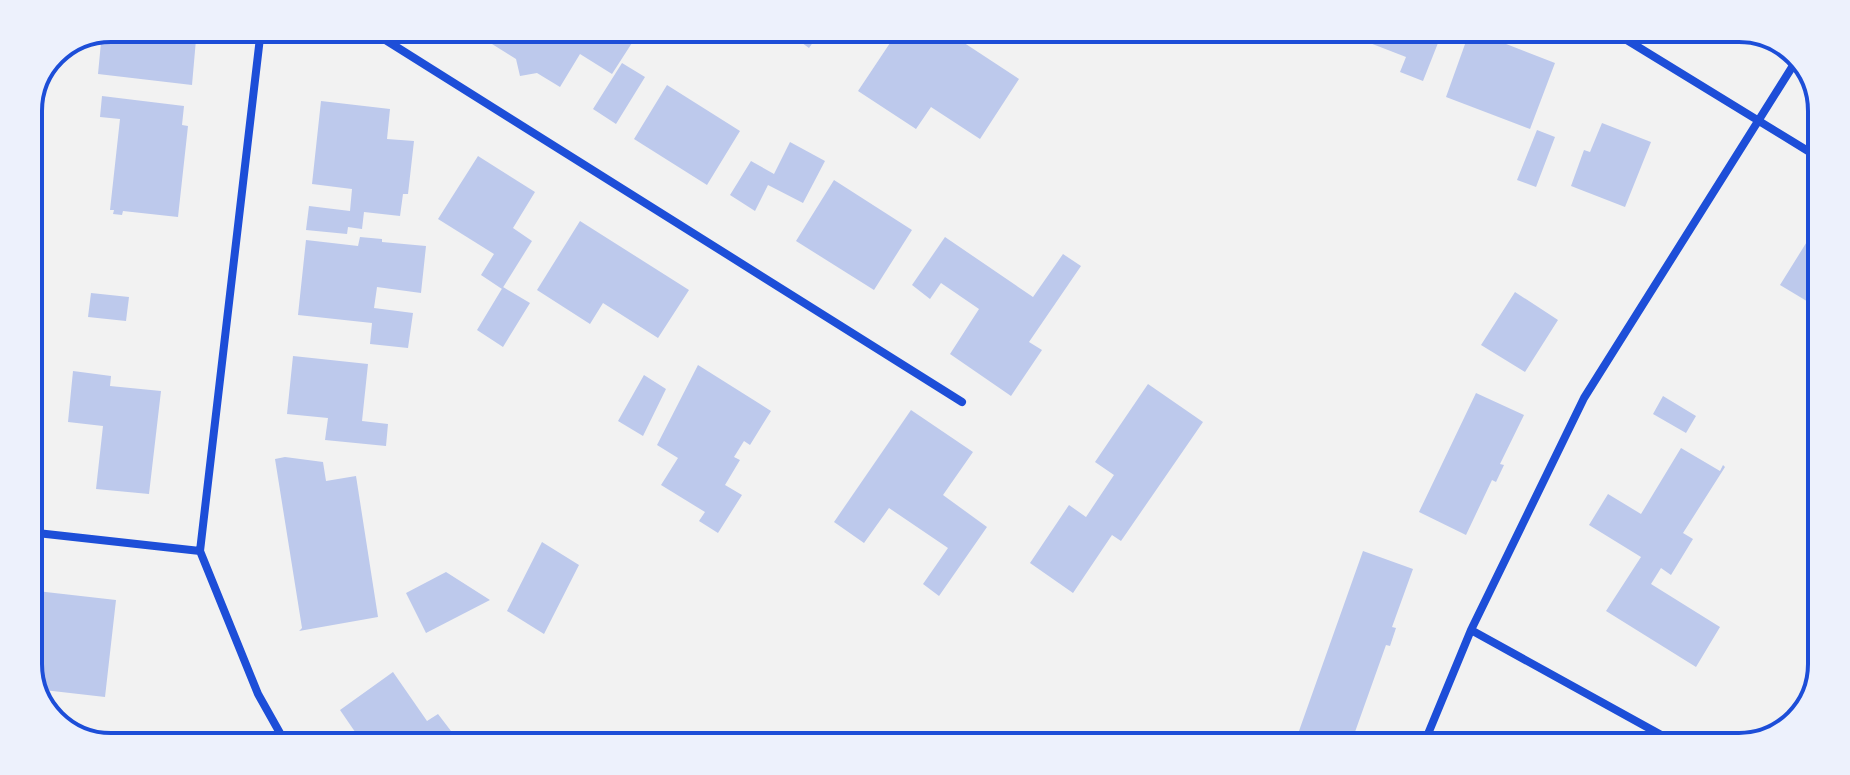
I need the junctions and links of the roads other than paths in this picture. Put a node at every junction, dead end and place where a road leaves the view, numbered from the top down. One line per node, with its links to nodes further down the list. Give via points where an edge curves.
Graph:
1 (259, 42): 9 (street)
2 (389, 42): 7 (street)
3 (1630, 42): 5 (street)
4 (1792, 67): 5 (street)
5 (1758, 120): 6 (street); 10 (street, via 1584,398)
6 (1808, 151)
7 (962, 402)
8 (42, 534): 9 (street)
9 (200, 551): 11 (street, via 258,694)
10 (1471, 630): 12 (street); 13 (street)
11 (280, 733)
12 (1428, 733)
13 (1658, 733)

